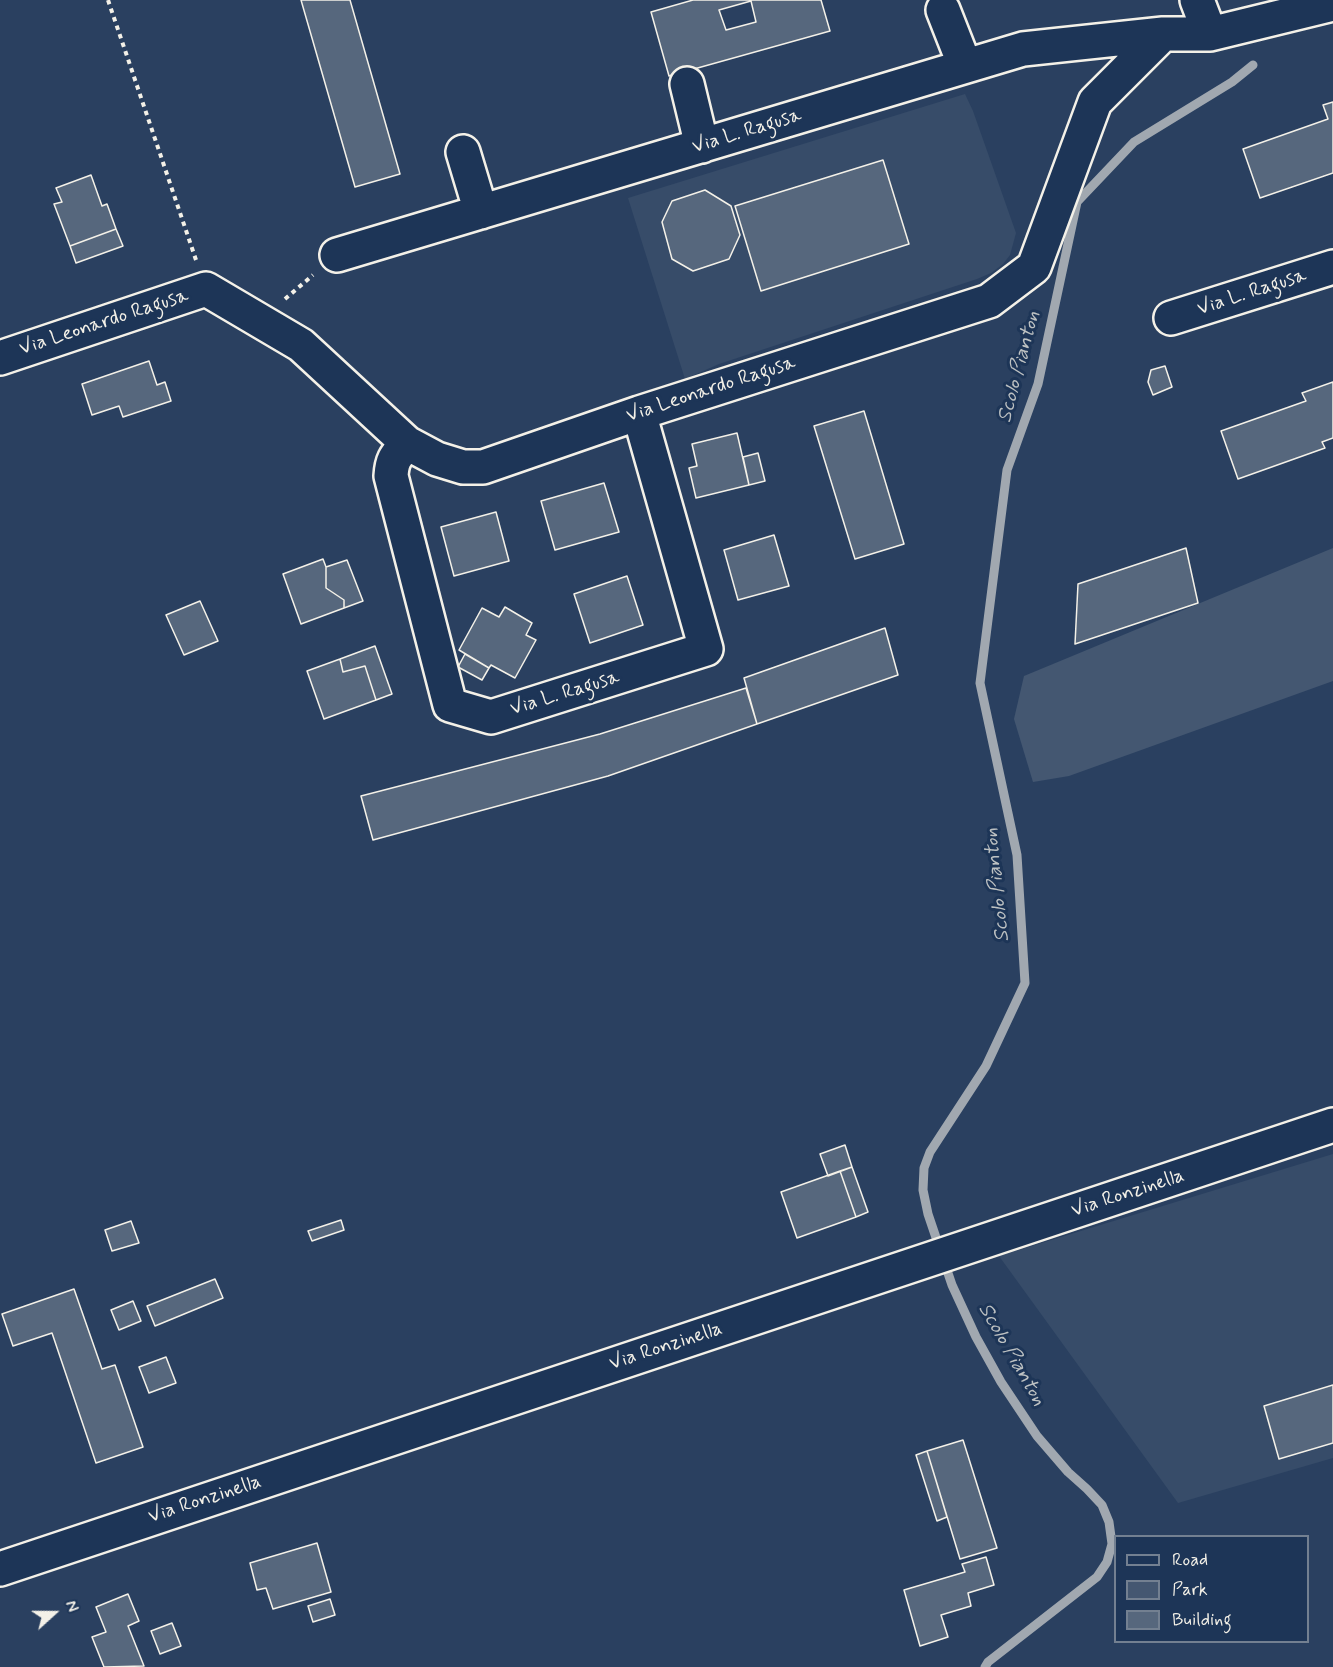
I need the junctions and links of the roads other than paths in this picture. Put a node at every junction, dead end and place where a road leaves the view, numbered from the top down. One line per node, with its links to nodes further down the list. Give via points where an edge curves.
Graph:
1 (1197, 0): 5 (street)
2 (1333, 4): 5 (street)
3 (943, 10): 6 (street)
4 (1163, 34): 5 (street); 6 (street, Via L. Ragusa, via 1023,50); 15 (street, Via Leonardo Ragusa, via 1095,102 1034,267 989,301)
5 (1210, 34)
6 (965, 66): 8 (street, Via L. Ragusa)
7 (687, 84): 8 (street)
8 (702, 146): 10 (street, Via L. Ragusa)
9 (463, 152): 10 (street)
10 (482, 212): 11 (street, Via L. Ragusa)
11 (337, 255)
12 (1333, 267): 13 (street, Via L. Ragusa)
13 (1171, 318)
14 (0, 358): 16 (street, Via Leonardo Ragusa, via 206,290 301,345)
15 (639, 413): 16 (street, Via Leonardo Ragusa, via 483,467 463,467 437,459); 16 (street, Via L. Ragusa, via 706,649 491,717 450,705 391,476 394,458)
16 (407, 443)
17 (1333, 1125): 18 (street, Via Ronzinella)
18 (0, 1569)

